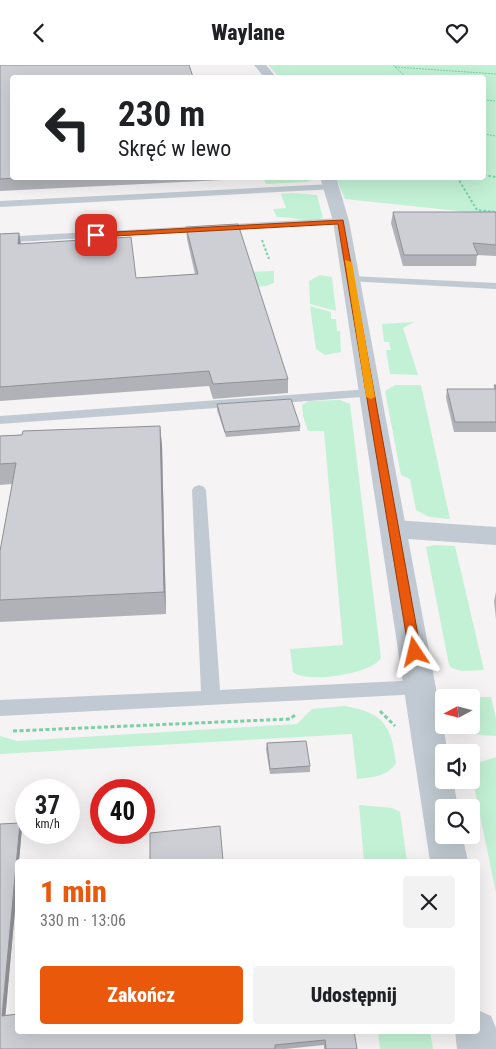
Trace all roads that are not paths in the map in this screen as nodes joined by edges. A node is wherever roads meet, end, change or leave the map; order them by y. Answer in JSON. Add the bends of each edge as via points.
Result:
{"nodes":[{"id":1,"x":260,"y":65,"type":"edge"},
{"id":2,"x":268,"y":75,"type":"edge"},
{"id":3,"x":330,"y":182,"type":"edge"},
{"id":4,"x":0,"y":204,"type":"edge"},
{"id":5,"x":341,"y":221,"type":"junction"},
{"id":6,"x":0,"y":240,"type":"edge"},
{"id":7,"x":351,"y":279,"type":"junction"},
{"id":8,"x":496,"y":286,"type":"edge"},
{"id":9,"x":370,"y":393,"type":"junction"},
{"id":10,"x":0,"y":420,"type":"edge"},
{"id":11,"x":199,"y":490,"type":"dead end"},
{"id":12,"x":394,"y":529,"type":"junction"},
{"id":13,"x":496,"y":536,"type":"edge"},
{"id":14,"x":421,"y":687,"type":"junction"},
{"id":15,"x":212,"y":698,"type":"junction"},
{"id":16,"x":0,"y":708,"type":"edge"},
{"id":17,"x":439,"y":799,"type":"edge"},
{"id":18,"x":446,"y":844,"type":"edge"},
{"id":19,"x":449,"y":859,"type":"edge"},
{"id":20,"x":476,"y":1034,"type":"edge"},
{"id":21,"x":479,"y":1049,"type":"edge"}],
"edges":[{"from":1,"to":2,"type":"street"},
{"from":3,"to":4,"type":"lane"},
{"from":3,"to":5,"type":"street"},
{"from":5,"to":6,"type":"lane"},
{"from":5,"to":7,"type":"street"},
{"from":7,"to":8,"type":"lane"},
{"from":7,"to":9,"type":"street"},
{"from":9,"to":10,"type":"lane"},
{"from":9,"to":12,"type":"street"},
{"from":11,"to":15,"type":"lane"},
{"from":12,"to":13,"type":"street"},
{"from":12,"to":14,"type":"street"},
{"from":14,"to":15,"type":"lane"},
{"from":14,"to":17,"type":"street"},
{"from":15,"to":16,"type":"lane"},
{"from":18,"to":19,"type":"street"},
{"from":20,"to":21,"type":"street"}]}
